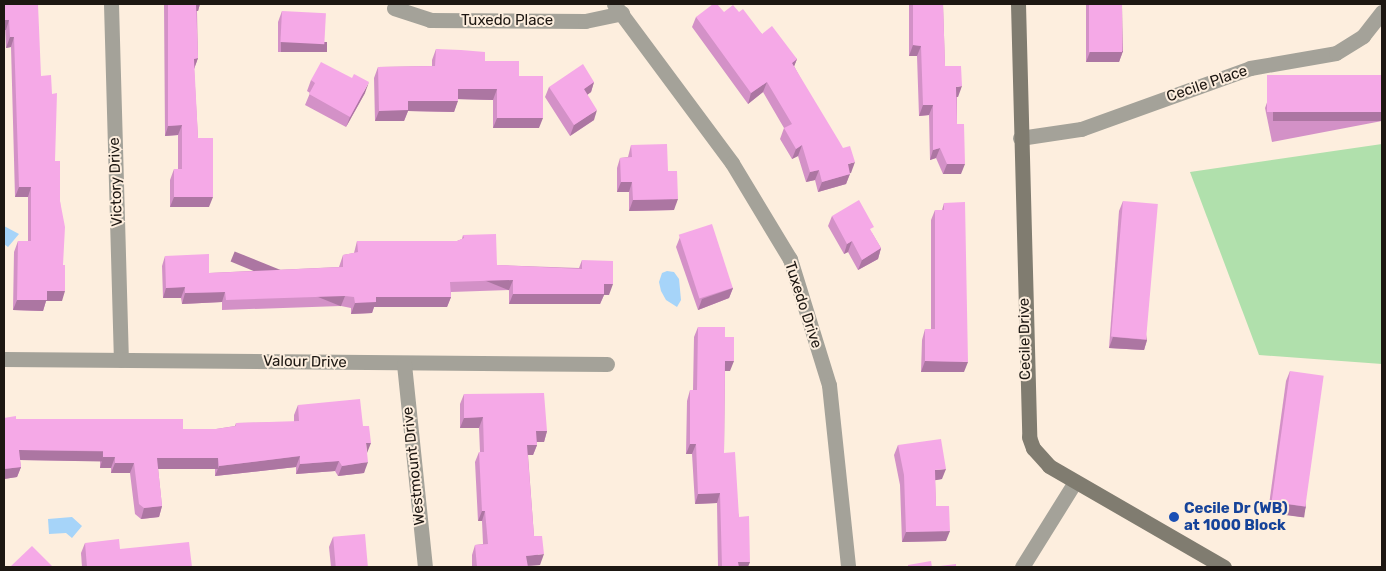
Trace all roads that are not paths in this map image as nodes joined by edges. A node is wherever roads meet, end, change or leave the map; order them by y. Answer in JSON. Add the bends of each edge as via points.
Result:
{"nodes":[{"id":1,"x":111,"y":4,"type":"edge"},
{"id":2,"x":1018,"y":4,"type":"edge"},
{"id":3,"x":394,"y":8,"type":"dead end"},
{"id":4,"x":618,"y":8,"type":"edge"},
{"id":5,"x":1382,"y":12,"type":"edge"},
{"id":6,"x":1020,"y":138,"type":"junction"},
{"id":7,"x":4,"y":359,"type":"edge"},
{"id":8,"x":120,"y":360,"type":"junction"},
{"id":9,"x":404,"y":364,"type":"junction"},
{"id":10,"x":607,"y":364,"type":"dead end"},
{"id":11,"x":1075,"y":482,"type":"junction"},
{"id":12,"x":425,"y":567,"type":"edge"},
{"id":13,"x":848,"y":567,"type":"edge"},
{"id":14,"x":1022,"y":567,"type":"edge"},
{"id":15,"x":1224,"y":567,"type":"edge"}],
"edges":[{"from":1,"to":8,"type":"street","name":"Victory Drive"},
{"from":2,"to":6,"type":"street","name":"Cecile Drive"},
{"from":3,"to":4,"type":"street","name":"Tuxedo Place","via":[[430,20],[585,21]]},
{"from":4,"to":13,"type":"street","name":"Tuxedo Drive","via":[[732,163],[790,259],[829,385]]},
{"from":5,"to":6,"type":"street","name":"Cecile Place","via":[[1363,36],[1336,53],[1250,68],[1080,128]]},
{"from":6,"to":11,"type":"street","name":"Cecile Drive","via":[[1029,437],[1040,458]]},
{"from":7,"to":8,"type":"street","name":"Valour Drive"},
{"from":8,"to":9,"type":"street","name":"Valour Drive"},
{"from":9,"to":10,"type":"street","name":"Valour Drive"},
{"from":9,"to":12,"type":"street","name":"Westmount Drive"},
{"from":11,"to":14,"type":"street"},
{"from":11,"to":15,"type":"street","name":"Cecile Drive"}]}
